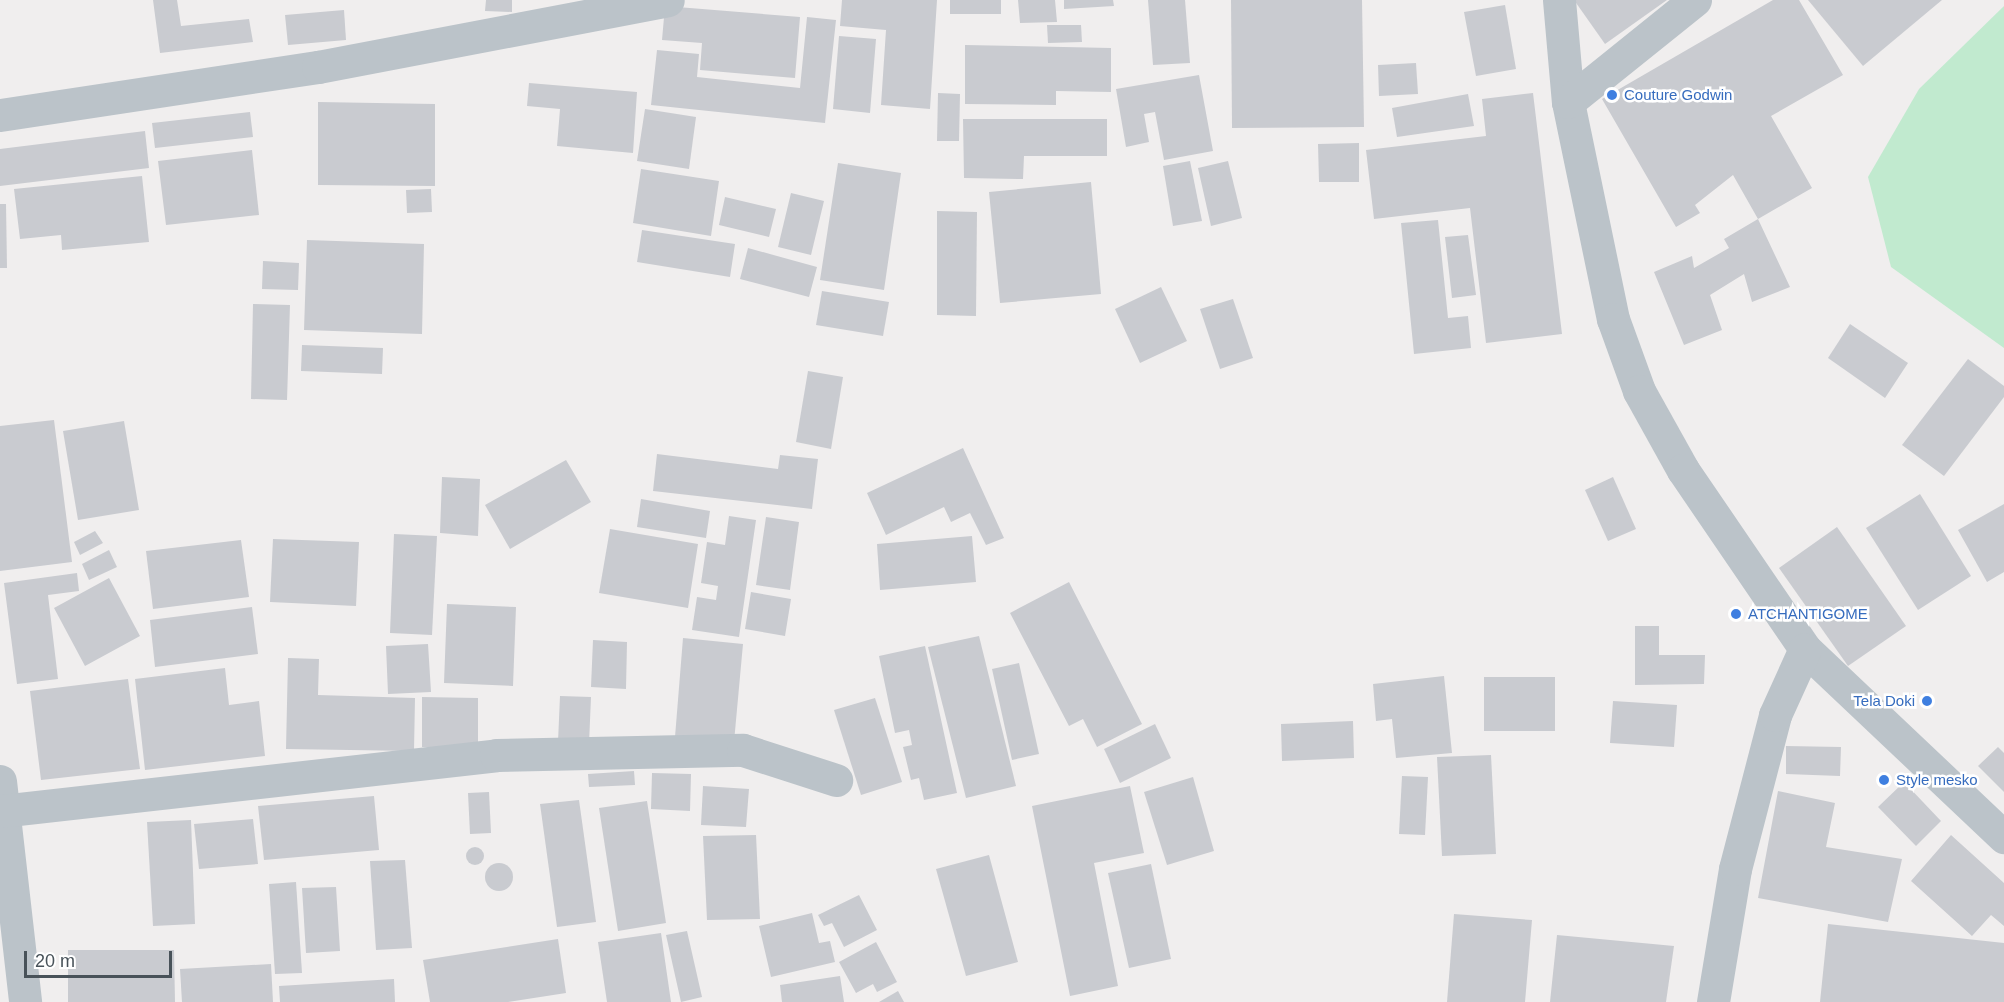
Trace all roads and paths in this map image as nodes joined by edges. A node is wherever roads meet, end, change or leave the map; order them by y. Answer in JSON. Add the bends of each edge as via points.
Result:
{"nodes":[{"id":1,"x":668,"y":0,"type":"edge"},
{"id":2,"x":1559,"y":0,"type":"edge"},
{"id":3,"x":1695,"y":0,"type":"edge"},
{"id":4,"x":1568,"y":102,"type":"junction"},
{"id":5,"x":0,"y":114,"type":"edge"},
{"id":6,"x":1805,"y":649,"type":"junction"},
{"id":7,"x":836,"y":780,"type":"dead end"},
{"id":8,"x":1,"y":801,"type":"edge"},
{"id":9,"x":2004,"y":837,"type":"edge"},
{"id":10,"x":25,"y":1002,"type":"edge"},
{"id":11,"x":1713,"y":1002,"type":"edge"}],
"edges":[{"from":1,"to":5,"type":"street","via":[[318,67]]},
{"from":2,"to":4,"type":"street"},
{"from":3,"to":4,"type":"street"},
{"from":4,"to":6,"type":"street","via":[[1613,319],[1639,391],[1683,470]]},
{"from":6,"to":9,"type":"street"},
{"from":6,"to":11,"type":"street","via":[[1775,715],[1735,870]]},
{"from":7,"to":8,"type":"street","via":[[743,750],[496,755]]},
{"from":8,"to":10,"type":"street"}]}
